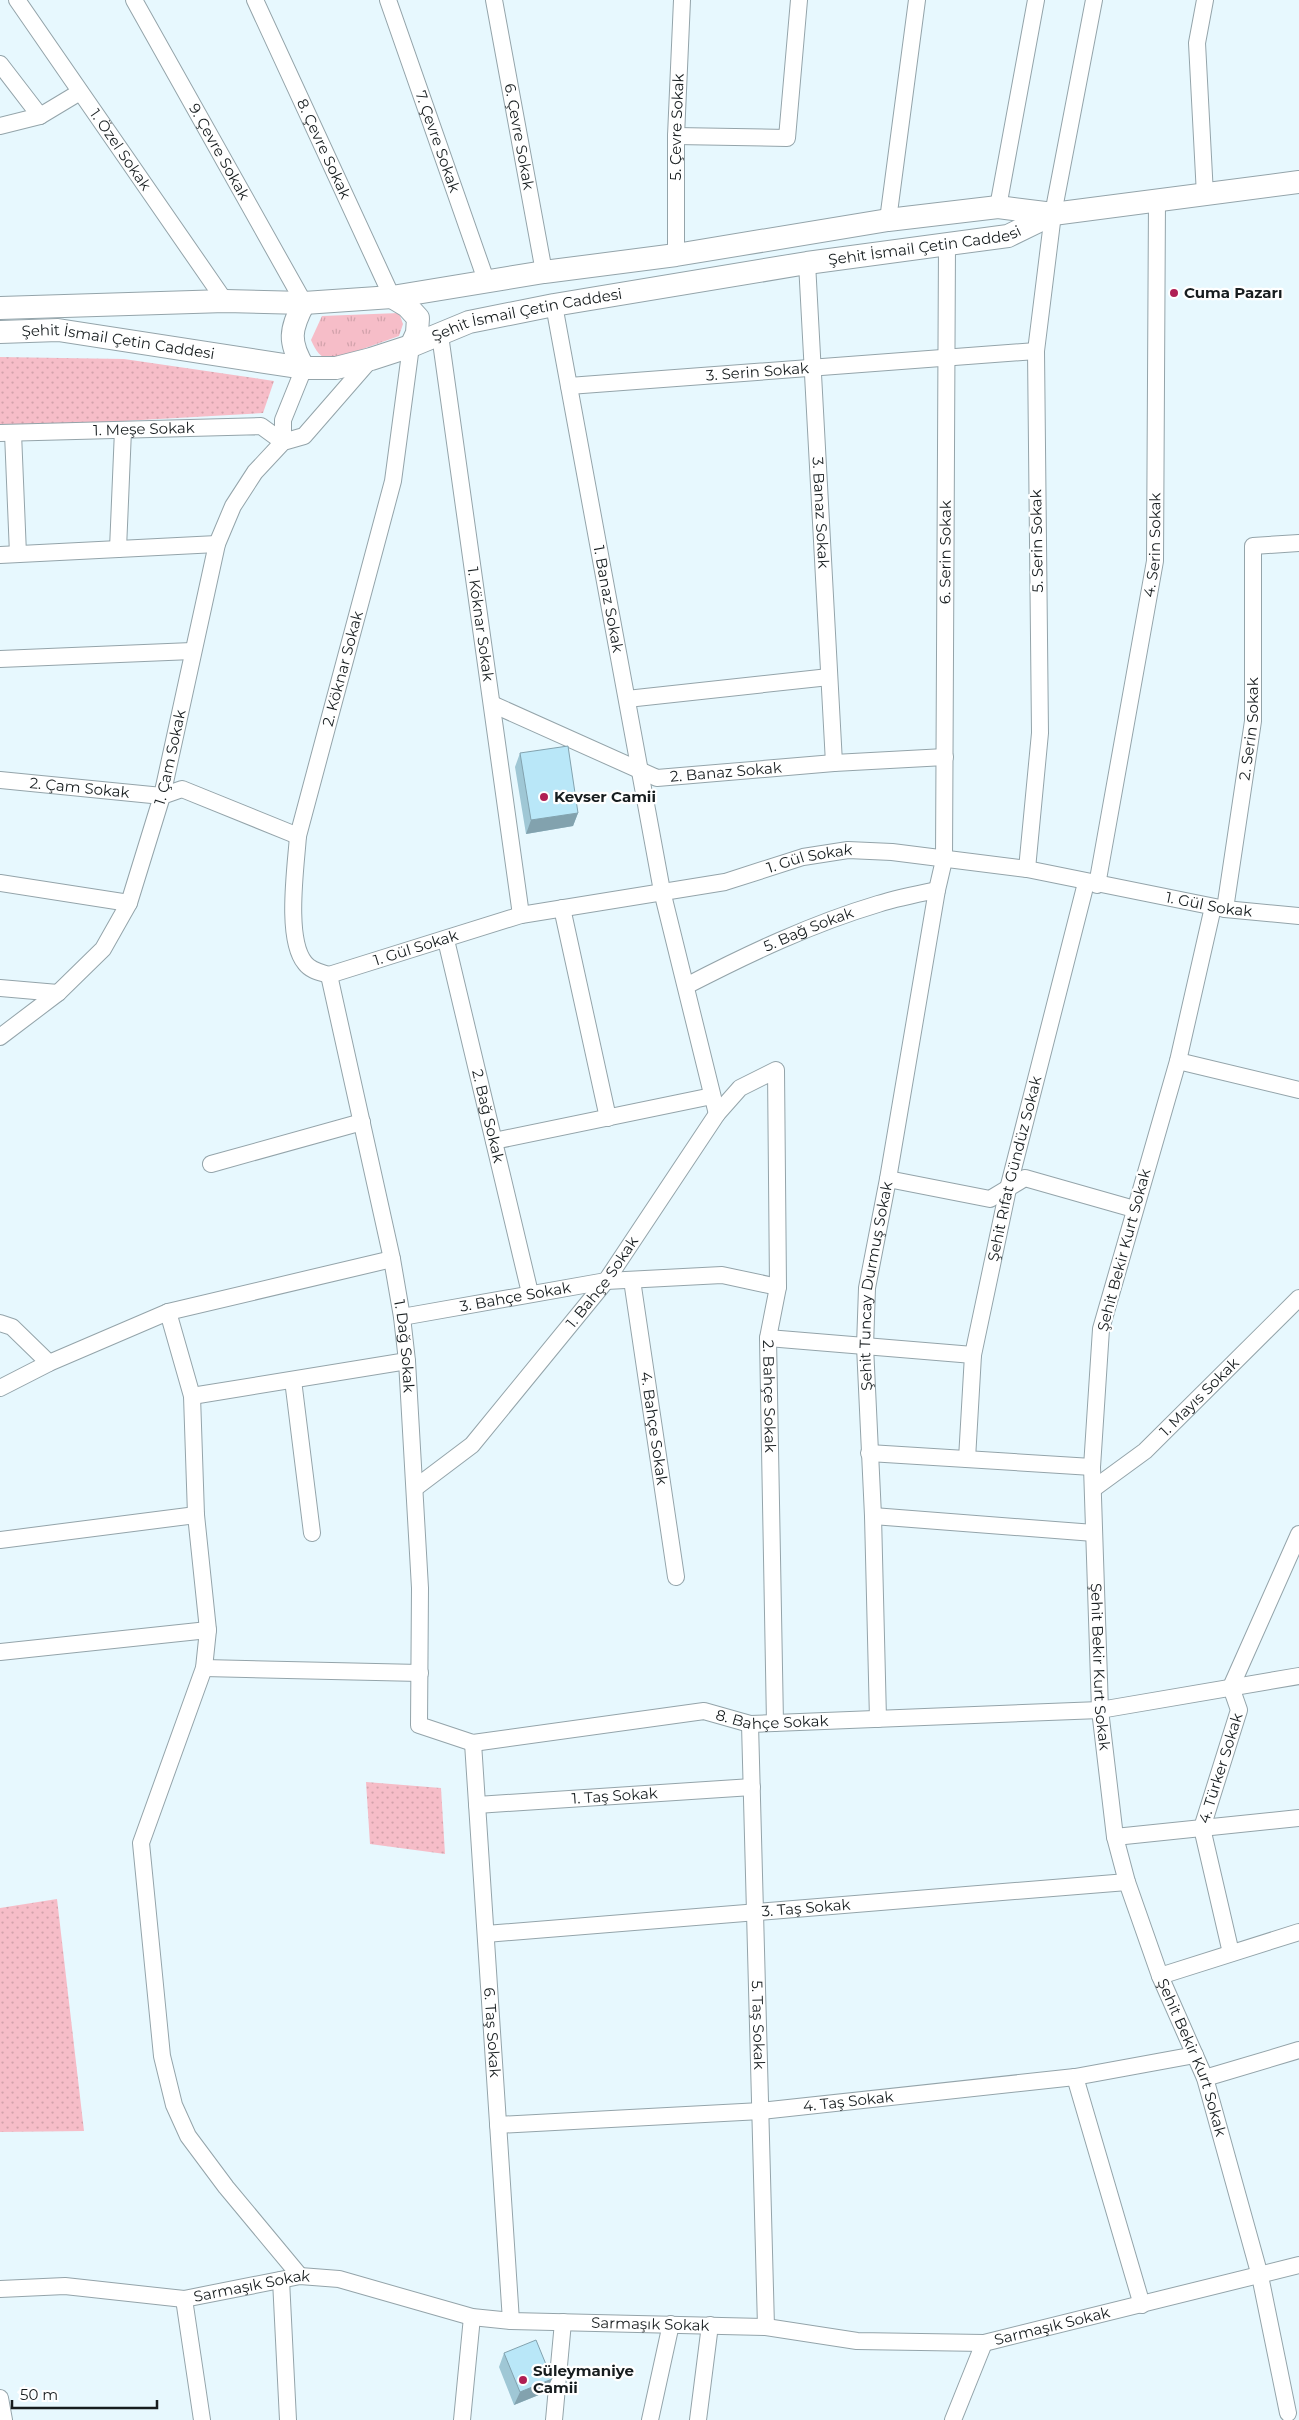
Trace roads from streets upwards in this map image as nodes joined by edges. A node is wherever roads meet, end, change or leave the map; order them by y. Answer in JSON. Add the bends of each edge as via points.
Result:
{"nodes":[{"id":1,"x":17,"y":0,"type":"edge"},
{"id":2,"x":134,"y":0,"type":"edge"},
{"id":3,"x":255,"y":0,"type":"edge"},
{"id":4,"x":388,"y":0,"type":"edge"},
{"id":5,"x":494,"y":0,"type":"edge"},
{"id":6,"x":682,"y":0,"type":"edge"},
{"id":7,"x":799,"y":0,"type":"edge"},
{"id":8,"x":917,"y":0,"type":"edge"},
{"id":9,"x":1036,"y":0,"type":"edge"},
{"id":10,"x":1094,"y":0,"type":"edge"},
{"id":11,"x":1205,"y":0,"type":"edge"},
{"id":12,"x":0,"y":64,"type":"edge"},
{"id":13,"x":80,"y":92,"type":"junction"},
{"id":14,"x":40,"y":116,"type":"junction"},
{"id":15,"x":0,"y":126,"type":"edge"},
{"id":16,"x":676,"y":136,"type":"junction"},
{"id":17,"x":1299,"y":182,"type":"edge"},
{"id":18,"x":1205,"y":194,"type":"junction"},
{"id":19,"x":1157,"y":200,"type":"junction"},
{"id":20,"x":998,"y":207,"type":"junction"},
{"id":21,"x":1053,"y":214,"type":"junction"},
{"id":22,"x":888,"y":220,"type":"junction"},
{"id":23,"x":801,"y":234,"type":"junction"},
{"id":24,"x":947,"y":244,"type":"junction"},
{"id":25,"x":676,"y":255,"type":"junction"},
{"id":26,"x":807,"y":263,"type":"junction"},
{"id":27,"x":544,"y":272,"type":"junction"},
{"id":28,"x":486,"y":283,"type":"junction"},
{"id":29,"x":392,"y":297,"type":"junction"},
{"id":30,"x":225,"y":301,"type":"junction"},
{"id":31,"x":304,"y":303,"type":"junction"},
{"id":32,"x":554,"y":305,"type":"junction"},
{"id":33,"x":0,"y":308,"type":"edge"},
{"id":34,"x":0,"y":332,"type":"edge"},
{"id":35,"x":440,"y":334,"type":"junction"},
{"id":36,"x":411,"y":346,"type":"junction"},
{"id":37,"x":1036,"y":350,"type":"junction"},
{"id":38,"x":946,"y":357,"type":"junction"},
{"id":39,"x":371,"y":359,"type":"junction"},
{"id":40,"x":304,"y":368,"type":"junction"},
{"id":41,"x":813,"y":368,"type":"junction"},
{"id":42,"x":569,"y":386,"type":"junction"},
{"id":43,"x":124,"y":430,"type":"junction"},
{"id":44,"x":6,"y":433,"type":"edge"},
{"id":45,"x":283,"y":442,"type":"junction"},
{"id":46,"x":1299,"y":543,"type":"edge"},
{"id":47,"x":218,"y":544,"type":"junction"},
{"id":48,"x":118,"y":549,"type":"junction"},
{"id":49,"x":18,"y":554,"type":"junction"},
{"id":50,"x":0,"y":556,"type":"edge"},
{"id":51,"x":192,"y":652,"type":"junction"},
{"id":52,"x":0,"y":659,"type":"edge"},
{"id":53,"x":829,"y":677,"type":"junction"},
{"id":54,"x":627,"y":699,"type":"junction"},
{"id":55,"x":492,"y":704,"type":"junction"},
{"id":56,"x":945,"y":757,"type":"junction"},
{"id":57,"x":834,"y":763,"type":"junction"},
{"id":58,"x":640,"y":769,"type":"junction"},
{"id":59,"x":0,"y":780,"type":"edge"},
{"id":60,"x":162,"y":796,"type":"junction"},
{"id":61,"x":298,"y":836,"type":"junction"},
{"id":62,"x":944,"y":860,"type":"junction"},
{"id":63,"x":1027,"y":869,"type":"junction"},
{"id":64,"x":0,"y":883,"type":"edge"},
{"id":65,"x":1091,"y":884,"type":"junction"},
{"id":66,"x":937,"y":890,"type":"junction"},
{"id":67,"x":662,"y":891,"type":"junction"},
{"id":68,"x":129,"y":903,"type":"junction"},
{"id":69,"x":562,"y":908,"type":"junction"},
{"id":70,"x":1219,"y":908,"type":"junction"},
{"id":71,"x":521,"y":915,"type":"junction"},
{"id":72,"x":1299,"y":916,"type":"edge"},
{"id":73,"x":446,"y":940,"type":"junction"},
{"id":74,"x":329,"y":975,"type":"junction"},
{"id":75,"x":686,"y":986,"type":"junction"},
{"id":76,"x":0,"y":988,"type":"edge"},
{"id":77,"x":58,"y":993,"type":"junction"},
{"id":78,"x":0,"y":1037,"type":"edge"},
{"id":79,"x":1178,"y":1061,"type":"junction"},
{"id":80,"x":776,"y":1070,"type":"joint"},
{"id":81,"x":1299,"y":1090,"type":"edge"},
{"id":82,"x":712,"y":1096,"type":"junction"},
{"id":83,"x":717,"y":1114,"type":"junction"},
{"id":84,"x":608,"y":1118,"type":"junction"},
{"id":85,"x":362,"y":1122,"type":"junction"},
{"id":86,"x":494,"y":1141,"type":"junction"},
{"id":87,"x":211,"y":1164,"type":"dead end"},
{"id":88,"x":888,"y":1179,"type":"junction"},
{"id":89,"x":1008,"y":1188,"type":"junction"},
{"id":90,"x":1134,"y":1209,"type":"junction"},
{"id":91,"x":392,"y":1259,"type":"junction"},
{"id":92,"x":632,"y":1280,"type":"junction"},
{"id":93,"x":606,"y":1281,"type":"junction"},
{"id":94,"x":778,"y":1287,"type":"junction"},
{"id":95,"x":530,"y":1293,"type":"junction"},
{"id":96,"x":1299,"y":1298,"type":"edge"},
{"id":97,"x":168,"y":1312,"type":"junction"},
{"id":98,"x":402,"y":1317,"type":"junction"},
{"id":99,"x":0,"y":1323,"type":"edge"},
{"id":100,"x":768,"y":1338,"type":"junction"},
{"id":101,"x":865,"y":1346,"type":"junction"},
{"id":102,"x":973,"y":1355,"type":"junction"},
{"id":103,"x":407,"y":1361,"type":"junction"},
{"id":104,"x":49,"y":1363,"type":"junction"},
{"id":105,"x":293,"y":1380,"type":"junction"},
{"id":106,"x":0,"y":1388,"type":"edge"},
{"id":107,"x":192,"y":1396,"type":"junction"},
{"id":108,"x":869,"y":1452,"type":"junction"},
{"id":109,"x":967,"y":1459,"type":"junction"},
{"id":110,"x":1092,"y":1466,"type":"junction"},
{"id":111,"x":416,"y":1488,"type":"junction"},
{"id":112,"x":1093,"y":1489,"type":"junction"},
{"id":113,"x":196,"y":1515,"type":"junction"},
{"id":114,"x":873,"y":1516,"type":"junction"},
{"id":115,"x":1094,"y":1532,"type":"junction"},
{"id":116,"x":312,"y":1533,"type":"dead end"},
{"id":117,"x":1299,"y":1534,"type":"edge"},
{"id":118,"x":0,"y":1540,"type":"edge"},
{"id":119,"x":676,"y":1577,"type":"dead end"},
{"id":120,"x":208,"y":1630,"type":"junction"},
{"id":121,"x":0,"y":1652,"type":"edge"},
{"id":122,"x":204,"y":1668,"type":"junction"},
{"id":123,"x":420,"y":1673,"type":"junction"},
{"id":124,"x":1299,"y":1676,"type":"edge"},
{"id":125,"x":1231,"y":1687,"type":"junction"},
{"id":126,"x":1100,"y":1710,"type":"junction"},
{"id":127,"x":878,"y":1719,"type":"junction"},
{"id":128,"x":775,"y":1723,"type":"junction"},
{"id":129,"x":750,"y":1724,"type":"junction"},
{"id":130,"x":419,"y":1725,"type":"joint"},
{"id":131,"x":473,"y":1743,"type":"junction"},
{"id":132,"x":752,"y":1787,"type":"junction"},
{"id":133,"x":477,"y":1805,"type":"junction"},
{"id":134,"x":1299,"y":1818,"type":"edge"},
{"id":135,"x":1202,"y":1828,"type":"junction"},
{"id":136,"x":1114,"y":1836,"type":"junction"},
{"id":137,"x":1127,"y":1882,"type":"junction"},
{"id":138,"x":755,"y":1912,"type":"junction"},
{"id":139,"x":1299,"y":1932,"type":"edge"},
{"id":140,"x":486,"y":1934,"type":"junction"},
{"id":141,"x":1231,"y":1953,"type":"junction"},
{"id":142,"x":1160,"y":1976,"type":"junction"},
{"id":143,"x":1299,"y":2050,"type":"edge"},
{"id":144,"x":1195,"y":2055,"type":"junction"},
{"id":145,"x":1075,"y":2077,"type":"junction"},
{"id":146,"x":1205,"y":2078,"type":"junction"},
{"id":147,"x":760,"y":2111,"type":"junction"},
{"id":148,"x":498,"y":2124,"type":"junction"},
{"id":149,"x":1299,"y":2265,"type":"edge"},
{"id":150,"x":300,"y":2276,"type":"junction"},
{"id":151,"x":1260,"y":2276,"type":"junction"},
{"id":152,"x":281,"y":2280,"type":"junction"},
{"id":153,"x":0,"y":2289,"type":"edge"},
{"id":154,"x":184,"y":2299,"type":"junction"},
{"id":155,"x":1142,"y":2306,"type":"junction"},
{"id":156,"x":472,"y":2317,"type":"junction"},
{"id":157,"x":511,"y":2321,"type":"junction"},
{"id":158,"x":564,"y":2322,"type":"junction"},
{"id":159,"x":671,"y":2324,"type":"junction"},
{"id":160,"x":710,"y":2325,"type":"junction"},
{"id":161,"x":766,"y":2326,"type":"junction"},
{"id":162,"x":984,"y":2344,"type":"junction"},
{"id":163,"x":0,"y":2398,"type":"edge"},
{"id":164,"x":1289,"y":2412,"type":"edge"},
{"id":165,"x":4,"y":2420,"type":"edge"},
{"id":166,"x":202,"y":2420,"type":"edge"},
{"id":167,"x":288,"y":2420,"type":"edge"},
{"id":168,"x":462,"y":2420,"type":"edge"},
{"id":169,"x":554,"y":2420,"type":"edge"},
{"id":170,"x":650,"y":2420,"type":"edge"},
{"id":171,"x":698,"y":2420,"type":"edge"},
{"id":172,"x":953,"y":2420,"type":"edge"}],
"edges":[{"from":1,"to":13,"type":"street","name":"1. Özel Sokak"},
{"from":2,"to":31,"type":"street","name":"9. Çevre Sokak"},
{"from":3,"to":29,"type":"street","name":"8. Çevre Sokak"},
{"from":4,"to":28,"type":"street","name":"7. Çevre Sokak"},
{"from":5,"to":27,"type":"street","name":"6. Çevre Sokak"},
{"from":6,"to":16,"type":"street","name":"5. Çevre Sokak"},
{"from":7,"to":16,"type":"street","via":[[787,138]]},
{"from":8,"to":22,"type":"street"},
{"from":9,"to":20,"type":"street"},
{"from":10,"to":21,"type":"street","name":"5. Serin Sokak"},
{"from":11,"to":18,"type":"street","via":[[1197,43]]},
{"from":12,"to":14,"type":"street"},
{"from":13,"to":14,"type":"street"},
{"from":13,"to":30,"type":"street","name":"1. Özel Sokak"},
{"from":14,"to":15,"type":"street"},
{"from":16,"to":25,"type":"street","name":"5. Çevre Sokak"},
{"from":17,"to":18,"type":"street","name":"Şehit İsmail Çetin Caddesi"},
{"from":18,"to":19,"type":"street","name":"Şehit İsmail Çetin Caddesi"},
{"from":19,"to":21,"type":"street","name":"Şehit İsmail Çetin Caddesi"},
{"from":19,"to":65,"type":"street","name":"4. Serin Sokak","via":[[1155,561]]},
{"from":20,"to":21,"type":"street","name":"Şehit İsmail Çetin Caddesi"},
{"from":20,"to":22,"type":"street","name":"Şehit İsmail Çetin Caddesi"},
{"from":21,"to":24,"type":"street","name":"Şehit İsmail Çetin Caddesi","via":[[1008,236]]},
{"from":21,"to":37,"type":"street","name":"5. Serin Sokak"},
{"from":22,"to":23,"type":"street","name":"Şehit İsmail Çetin Caddesi"},
{"from":23,"to":25,"type":"street","name":"Şehit İsmail Çetin Caddesi"},
{"from":23,"to":26,"type":"street"},
{"from":24,"to":26,"type":"street","name":"Şehit İsmail Çetin Caddesi"},
{"from":24,"to":38,"type":"street","name":"6. Serin Sokak"},
{"from":25,"to":27,"type":"street","name":"Şehit İsmail Çetin Caddesi"},
{"from":26,"to":32,"type":"street","name":"Şehit İsmail Çetin Caddesi"},
{"from":26,"to":41,"type":"street","name":"3. Banaz Sokak"},
{"from":27,"to":28,"type":"street","name":"Şehit İsmail Çetin Caddesi"},
{"from":28,"to":29,"type":"street","name":"Şehit İsmail Çetin Caddesi"},
{"from":29,"to":31,"type":"street","name":"Şehit İsmail Çetin Caddesi"},
{"from":29,"to":36,"type":"street","via":[[418,318]]},
{"from":30,"to":31,"type":"street","name":"Şehit İsmail Çetin Caddesi"},
{"from":30,"to":33,"type":"street","name":"Şehit İsmail Çetin Caddesi"},
{"from":31,"to":40,"type":"street","via":[[292,336],[295,353]]},
{"from":32,"to":35,"type":"street","name":"Şehit İsmail Çetin Caddesi","via":[[469,322]]},
{"from":32,"to":42,"type":"street","name":"1. Banaz Sokak"},
{"from":34,"to":40,"type":"street","name":"Şehit İsmail Çetin Caddesi","via":[[58,330]]},
{"from":35,"to":36,"type":"street","name":"Şehit İsmail Çetin Caddesi"},
{"from":35,"to":55,"type":"street","name":"1. Köknar Sokak"},
{"from":36,"to":39,"type":"street","name":"Şehit İsmail Çetin Caddesi"},
{"from":36,"to":61,"type":"street","name":"2. Köknar Sokak","via":[[393,481]]},
{"from":37,"to":38,"type":"street","name":"3. Serin Sokak"},
{"from":37,"to":63,"type":"street","name":"5. Serin Sokak","via":[[1040,733]]},
{"from":38,"to":41,"type":"street","name":"3. Serin Sokak"},
{"from":38,"to":56,"type":"street","name":"6. Serin Sokak"},
{"from":39,"to":40,"type":"street","name":"Şehit İsmail Çetin Caddesi","via":[[336,368]]},
{"from":39,"to":45,"type":"street","via":[[304,436]]},
{"from":40,"to":45,"type":"street","via":[[283,420]]},
{"from":41,"to":42,"type":"street","name":"3. Serin Sokak"},
{"from":41,"to":53,"type":"street","name":"3. Banaz Sokak"},
{"from":42,"to":54,"type":"street","name":"1. Banaz Sokak"},
{"from":43,"to":44,"type":"street","name":"1. Meşe Sokak"},
{"from":43,"to":45,"type":"street","name":"1. Meşe Sokak","via":[[261,426]]},
{"from":43,"to":48,"type":"street"},
{"from":44,"to":49,"type":"street"},
{"from":45,"to":47,"type":"street","name":"1. Çam Sokak","via":[[254,472],[233,506]]},
{"from":46,"to":70,"type":"street","name":"2. Serin Sokak","via":[[1253,546],[1253,722]]},
{"from":47,"to":48,"type":"street"},
{"from":47,"to":51,"type":"street","name":"1. Çam Sokak"},
{"from":48,"to":49,"type":"street"},
{"from":49,"to":50,"type":"street"},
{"from":51,"to":52,"type":"street"},
{"from":51,"to":60,"type":"street","name":"1. Çam Sokak"},
{"from":53,"to":54,"type":"street"},
{"from":53,"to":57,"type":"street","name":"3. Banaz Sokak"},
{"from":54,"to":58,"type":"street","name":"1. Banaz Sokak"},
{"from":55,"to":58,"type":"street","name":"2. Banaz Sokak"},
{"from":55,"to":71,"type":"street","name":"1. Köknar Sokak"},
{"from":56,"to":57,"type":"street","name":"2. Banaz Sokak"},
{"from":56,"to":62,"type":"street","name":"6. Serin Sokak"},
{"from":57,"to":58,"type":"street","name":"2. Banaz Sokak","via":[[657,778]]},
{"from":58,"to":67,"type":"street","name":"1. Banaz Sokak"},
{"from":59,"to":60,"type":"street","name":"2. Çam Sokak"},
{"from":60,"to":61,"type":"street","name":"2. Çam Sokak","via":[[182,789]]},
{"from":60,"to":68,"type":"street","name":"1. Çam Sokak"},
{"from":61,"to":74,"type":"street","name":"2. Köknar Sokak","via":[[294,931],[305,964],[314,971]]},
{"from":62,"to":63,"type":"street","name":"1. Gül Sokak"},
{"from":62,"to":66,"type":"street","name":"Şehit Tuncay Durmuş Sokak"},
{"from":62,"to":67,"type":"street","name":"1. Gül Sokak","via":[[892,852],[848,850],[803,857],[725,882]]},
{"from":63,"to":65,"type":"street","name":"1. Gül Sokak"},
{"from":64,"to":68,"type":"street"},
{"from":65,"to":70,"type":"street","name":"1. Gül Sokak"},
{"from":65,"to":89,"type":"street","name":"Şehit Rıfat Gündüz Sokak"},
{"from":66,"to":75,"type":"street","name":"5. Bağ Sokak","via":[[879,903],[821,923],[746,955]]},
{"from":66,"to":88,"type":"street","name":"Şehit Tuncay Durmuş Sokak"},
{"from":67,"to":69,"type":"street","name":"1. Gül Sokak"},
{"from":67,"to":75,"type":"street","name":"1. Banaz Sokak"},
{"from":68,"to":77,"type":"street","name":"1. Çam Sokak","via":[[103,949]]},
{"from":69,"to":71,"type":"street","name":"1. Gül Sokak"},
{"from":69,"to":84,"type":"street"},
{"from":70,"to":72,"type":"street","name":"1. Gül Sokak"},
{"from":70,"to":79,"type":"street","name":"Şehit Bekir Kurt Sokak"},
{"from":71,"to":73,"type":"street","name":"1. Gül Sokak"},
{"from":73,"to":74,"type":"street","name":"1. Gül Sokak"},
{"from":73,"to":86,"type":"street","name":"2. Bağ Sokak"},
{"from":74,"to":85,"type":"street","name":"1. Dağ Sokak"},
{"from":75,"to":82,"type":"street","name":"1. Banaz Sokak"},
{"from":76,"to":77,"type":"street"},
{"from":77,"to":78,"type":"street","name":"1. Çam Sokak"},
{"from":79,"to":81,"type":"street"},
{"from":79,"to":90,"type":"street","name":"Şehit Bekir Kurt Sokak"},
{"from":80,"to":83,"type":"street","name":"1. Bahçe Sokak","via":[[740,1088]]},
{"from":80,"to":94,"type":"street","name":"2. Bahçe Sokak"},
{"from":82,"to":83,"type":"street","name":"1. Banaz Sokak"},
{"from":82,"to":84,"type":"street"},
{"from":83,"to":93,"type":"street","name":"1. Bahçe Sokak"},
{"from":84,"to":86,"type":"street"},
{"from":85,"to":87,"type":"street"},
{"from":85,"to":91,"type":"street","name":"1. Dağ Sokak"},
{"from":86,"to":95,"type":"street","name":"2. Bağ Sokak"},
{"from":88,"to":89,"type":"street","via":[[990,1198]]},
{"from":88,"to":101,"type":"street","name":"Şehit Tuncay Durmuş Sokak","via":[[867,1288]]},
{"from":89,"to":90,"type":"street","via":[[1025,1178]]},
{"from":89,"to":102,"type":"street","name":"Şehit Rıfat Gündüz Sokak"},
{"from":90,"to":110,"type":"street","name":"Şehit Bekir Kurt Sokak","via":[[1101,1329]]},
{"from":91,"to":97,"type":"street"},
{"from":91,"to":98,"type":"street","name":"1. Dağ Sokak"},
{"from":92,"to":93,"type":"street","name":"3. Bahçe Sokak"},
{"from":92,"to":94,"type":"street","name":"3. Bahçe Sokak","via":[[722,1274]]},
{"from":92,"to":119,"type":"street","name":"4. Bahçe Sokak"},
{"from":93,"to":95,"type":"street","name":"3. Bahçe Sokak"},
{"from":93,"to":111,"type":"street","name":"1. Bahçe Sokak","via":[[472,1444]]},
{"from":94,"to":100,"type":"street","name":"2. Bahçe Sokak"},
{"from":95,"to":98,"type":"street","name":"3. Bahçe Sokak"},
{"from":96,"to":112,"type":"street","name":"1. Mayıs Sokak","via":[[1145,1452]]},
{"from":97,"to":104,"type":"street"},
{"from":97,"to":107,"type":"street"},
{"from":98,"to":103,"type":"street","name":"1. Dağ Sokak"},
{"from":99,"to":104,"type":"street","via":[[12,1327]]},
{"from":100,"to":101,"type":"street"},
{"from":100,"to":128,"type":"street","name":"2. Bahçe Sokak"},
{"from":101,"to":102,"type":"street"},
{"from":101,"to":108,"type":"street","name":"Şehit Tuncay Durmuş Sokak"},
{"from":102,"to":109,"type":"street","name":"Şehit Rıfat Gündüz Sokak"},
{"from":103,"to":105,"type":"street"},
{"from":103,"to":111,"type":"street","name":"1. Dağ Sokak"},
{"from":104,"to":106,"type":"street"},
{"from":105,"to":107,"type":"street"},
{"from":105,"to":116,"type":"street"},
{"from":107,"to":113,"type":"street"},
{"from":108,"to":109,"type":"street"},
{"from":108,"to":114,"type":"street","name":"Şehit Tuncay Durmuş Sokak"},
{"from":109,"to":110,"type":"street"},
{"from":110,"to":112,"type":"street","name":"Şehit Bekir Kurt Sokak"},
{"from":111,"to":123,"type":"street","name":"1. Dağ Sokak"},
{"from":112,"to":115,"type":"street","name":"Şehit Bekir Kurt Sokak"},
{"from":113,"to":118,"type":"street"},
{"from":113,"to":120,"type":"street"},
{"from":114,"to":115,"type":"street"},
{"from":114,"to":127,"type":"street","name":"Şehit Tuncay Durmuş Sokak"},
{"from":115,"to":126,"type":"street","name":"Şehit Bekir Kurt Sokak"},
{"from":117,"to":125,"type":"street"},
{"from":120,"to":121,"type":"street"},
{"from":120,"to":122,"type":"street"},
{"from":122,"to":123,"type":"street"},
{"from":122,"to":150,"type":"street","via":[[141,1843],[162,2056],[174,2105],[188,2136]]},
{"from":123,"to":130,"type":"street","name":"1. Dağ Sokak"},
{"from":124,"to":125,"type":"street","name":"8. Bahçe Sokak"},
{"from":125,"to":126,"type":"street","name":"8. Bahçe Sokak"},
{"from":125,"to":135,"type":"street","name":"4. Türker Sokak","via":[[1239,1710]]},
{"from":126,"to":127,"type":"street","name":"8. Bahçe Sokak"},
{"from":126,"to":136,"type":"street","name":"Şehit Bekir Kurt Sokak"},
{"from":127,"to":128,"type":"street","name":"8. Bahçe Sokak"},
{"from":128,"to":129,"type":"street","name":"8. Bahçe Sokak"},
{"from":129,"to":131,"type":"street","name":"8. Bahçe Sokak","via":[[704,1711]]},
{"from":129,"to":132,"type":"street","name":"5. Taş Sokak"},
{"from":130,"to":131,"type":"street","name":"8. Bahçe Sokak"},
{"from":131,"to":133,"type":"street","name":"6. Taş Sokak"},
{"from":132,"to":133,"type":"street","name":"1. Taş Sokak"},
{"from":132,"to":138,"type":"street","name":"5. Taş Sokak"},
{"from":133,"to":140,"type":"street","name":"6. Taş Sokak"},
{"from":134,"to":135,"type":"street"},
{"from":135,"to":136,"type":"street"},
{"from":135,"to":141,"type":"street","name":"4. Türker Sokak"},
{"from":136,"to":137,"type":"street","name":"Şehit Bekir Kurt Sokak"},
{"from":137,"to":138,"type":"street","name":"3. Taş Sokak"},
{"from":137,"to":142,"type":"street","name":"Şehit Bekir Kurt Sokak"},
{"from":138,"to":140,"type":"street","name":"3. Taş Sokak"},
{"from":138,"to":147,"type":"street","name":"5. Taş Sokak"},
{"from":139,"to":141,"type":"street"},
{"from":140,"to":148,"type":"street","name":"6. Taş Sokak"},
{"from":141,"to":142,"type":"street"},
{"from":142,"to":144,"type":"street","name":"Şehit Bekir Kurt Sokak"},
{"from":143,"to":146,"type":"street"},
{"from":144,"to":145,"type":"street","name":"4. Taş Sokak"},
{"from":144,"to":146,"type":"street","name":"Şehit Bekir Kurt Sokak"},
{"from":145,"to":147,"type":"street","name":"4. Taş Sokak"},
{"from":145,"to":155,"type":"street"},
{"from":146,"to":151,"type":"street","name":"Şehit Bekir Kurt Sokak"},
{"from":147,"to":148,"type":"street","name":"4. Taş Sokak"},
{"from":147,"to":161,"type":"street","name":"5. Taş Sokak"},
{"from":148,"to":157,"type":"street","name":"6. Taş Sokak"},
{"from":149,"to":151,"type":"street","name":"Sarmaşık Sokak"},
{"from":150,"to":152,"type":"street","name":"Sarmaşık Sokak"},
{"from":150,"to":156,"type":"street","name":"Sarmaşık Sokak","via":[[339,2279]]},
{"from":151,"to":155,"type":"street","name":"Sarmaşık Sokak"},
{"from":151,"to":164,"type":"street","name":"Şehit Bekir Kurt Sokak"},
{"from":152,"to":154,"type":"street","name":"Sarmaşık Sokak"},
{"from":152,"to":167,"type":"street"},
{"from":153,"to":154,"type":"street","name":"Sarmaşık Sokak","via":[[65,2286]]},
{"from":154,"to":166,"type":"street"},
{"from":155,"to":162,"type":"street","name":"Sarmaşık Sokak"},
{"from":156,"to":157,"type":"street","name":"Sarmaşık Sokak"},
{"from":156,"to":168,"type":"street"},
{"from":157,"to":158,"type":"street","name":"Sarmaşık Sokak"},
{"from":158,"to":159,"type":"street","name":"Sarmaşık Sokak"},
{"from":158,"to":169,"type":"street"},
{"from":159,"to":160,"type":"street","name":"Sarmaşık Sokak"},
{"from":159,"to":170,"type":"street"},
{"from":160,"to":161,"type":"street","name":"Sarmaşık Sokak"},
{"from":160,"to":171,"type":"street"},
{"from":161,"to":162,"type":"street","name":"Sarmaşık Sokak","via":[[857,2341]]},
{"from":162,"to":172,"type":"street"},
{"from":163,"to":165,"type":"street"}]}
